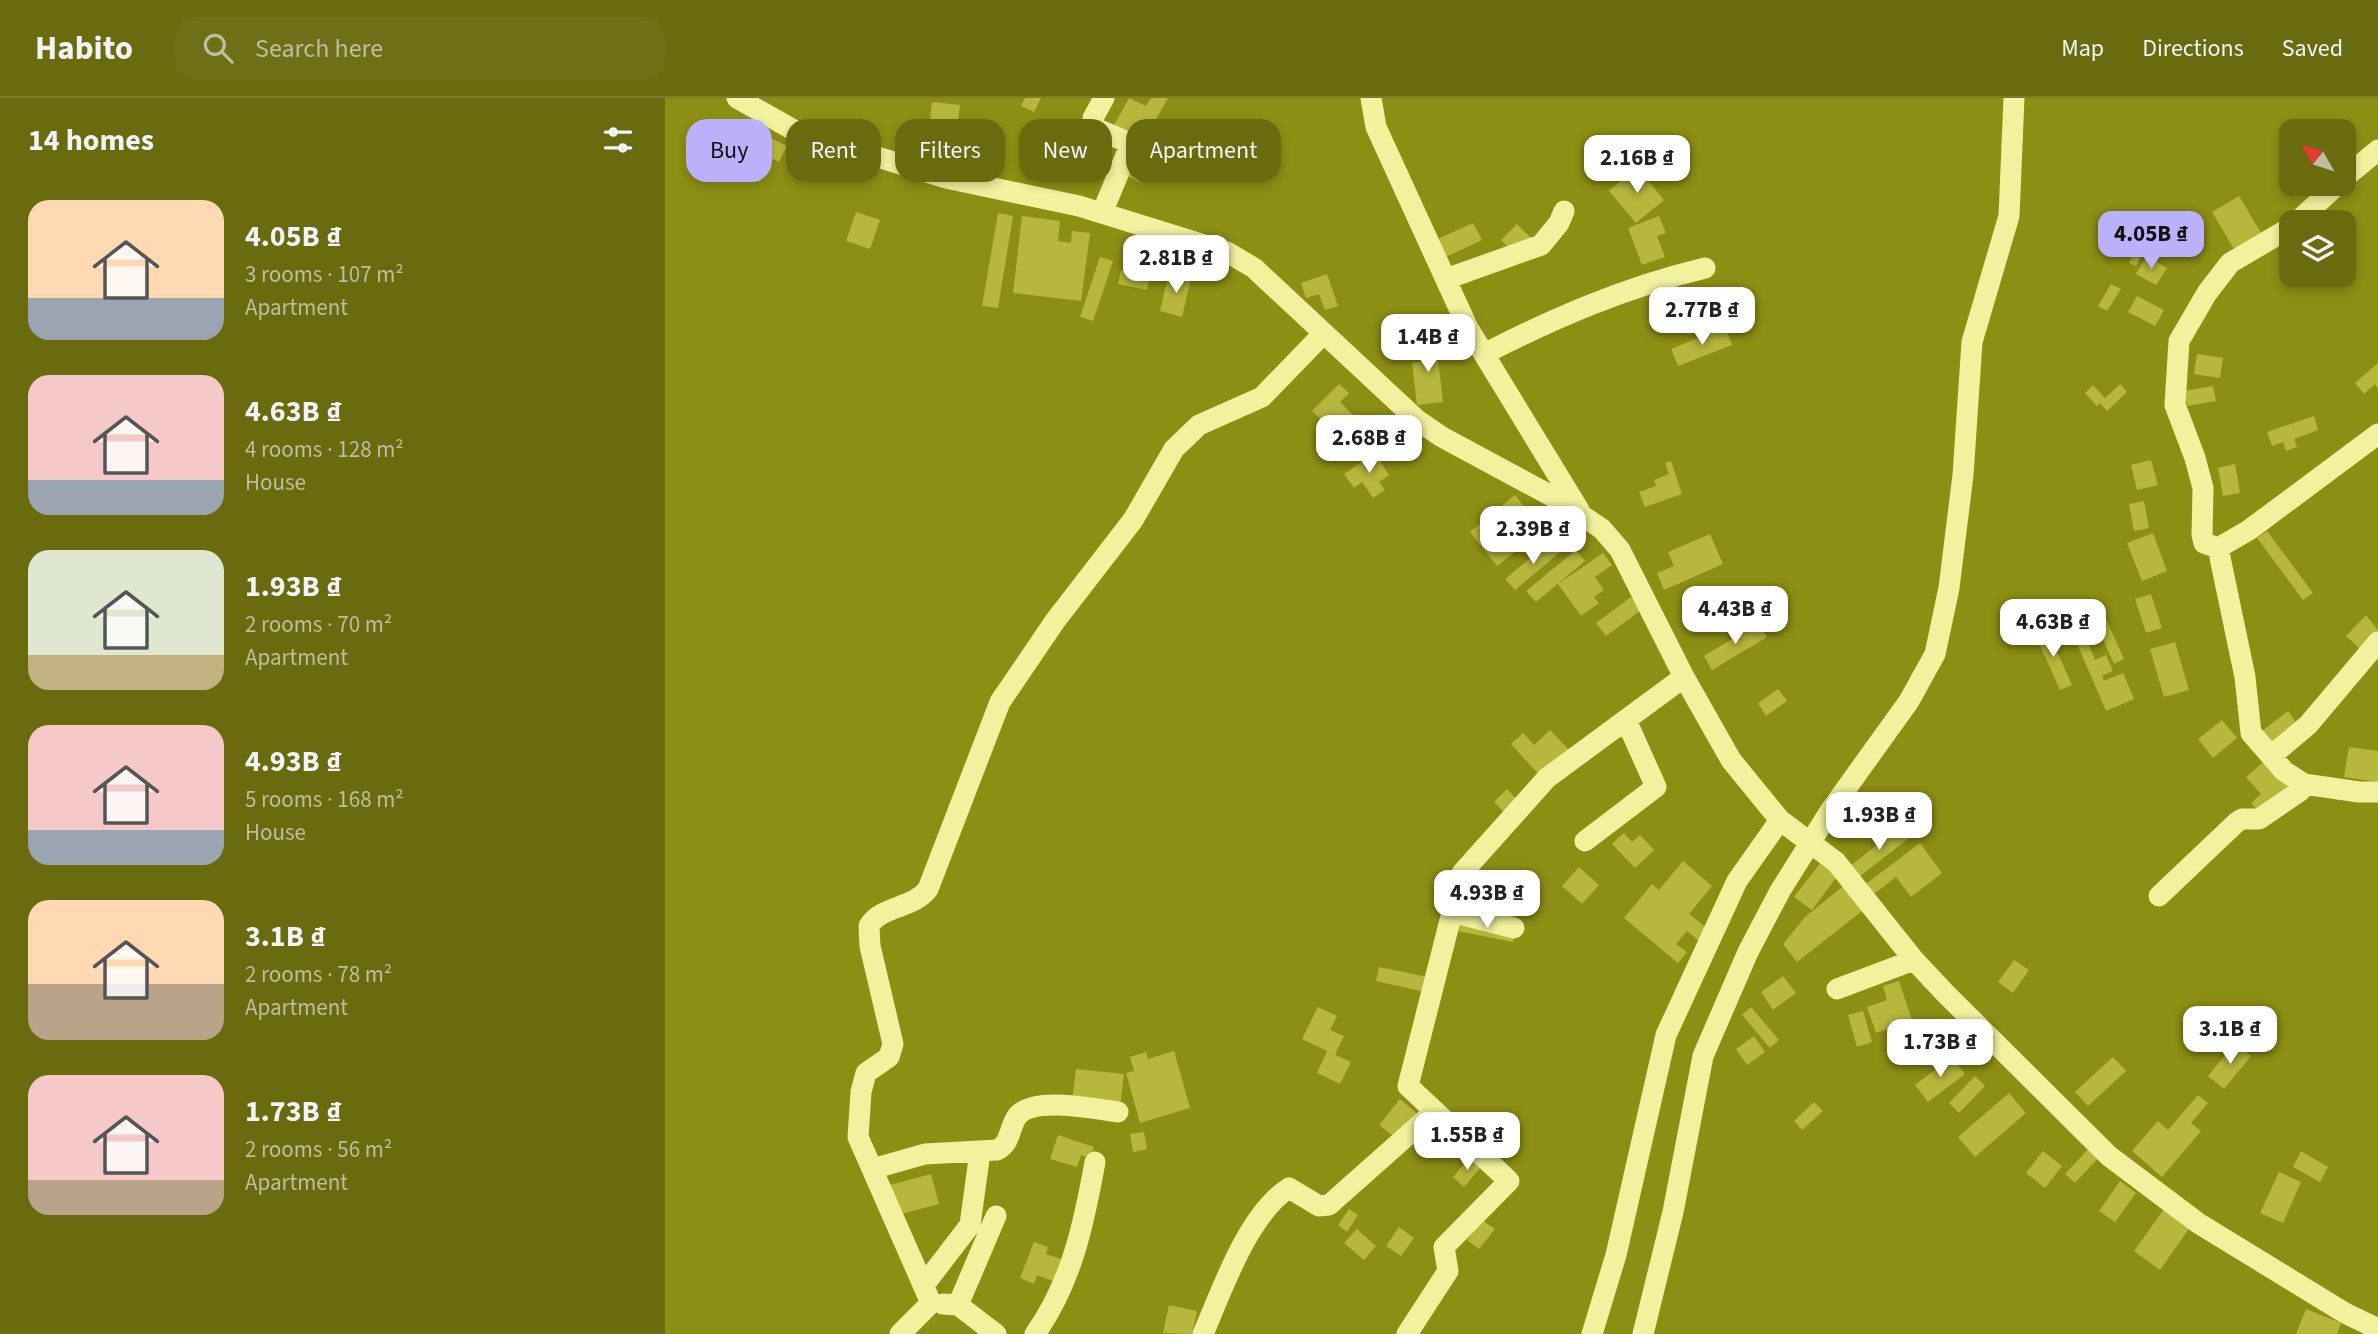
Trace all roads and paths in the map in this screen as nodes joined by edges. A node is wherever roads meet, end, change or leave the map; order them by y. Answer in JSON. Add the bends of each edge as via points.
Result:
{"nodes":[{"id":1,"x":1104,"y":98,"type":"edge"},
{"id":2,"x":1371,"y":98,"type":"edge"},
{"id":3,"x":2014,"y":98,"type":"edge"},
{"id":4,"x":748,"y":101,"type":"edge"},
{"id":5,"x":2378,"y":150,"type":"edge"},
{"id":6,"x":2356,"y":168,"type":"edge"},
{"id":7,"x":2325,"y":196,"type":"edge"},
{"id":8,"x":2310,"y":210,"type":"edge"},
{"id":9,"x":1564,"y":211,"type":"dead end"},
{"id":10,"x":1102,"y":213,"type":"junction"},
{"id":11,"x":2279,"y":234,"type":"edge"},
{"id":12,"x":1705,"y":268,"type":"dead end"},
{"id":13,"x":1446,"y":279,"type":"junction"},
{"id":14,"x":1323,"y":334,"type":"junction"},
{"id":15,"x":1484,"y":354,"type":"junction"},
{"id":16,"x":2378,"y":434,"type":"edge"},
{"id":17,"x":1583,"y":515,"type":"junction"},
{"id":18,"x":2218,"y":548,"type":"junction"},
{"id":19,"x":2378,"y":642,"type":"edge"},
{"id":20,"x":1684,"y":677,"type":"junction"},
{"id":21,"x":1626,"y":720,"type":"junction"},
{"id":22,"x":2271,"y":756,"type":"junction"},
{"id":23,"x":2304,"y":784,"type":"junction"},
{"id":24,"x":2378,"y":792,"type":"edge"},
{"id":25,"x":1796,"y":830,"type":"junction"},
{"id":26,"x":1585,"y":841,"type":"dead end"},
{"id":27,"x":2159,"y":896,"type":"dead end"},
{"id":28,"x":1452,"y":912,"type":"junction"},
{"id":29,"x":1514,"y":928,"type":"dead end"},
{"id":30,"x":1914,"y":960,"type":"junction"},
{"id":31,"x":1837,"y":989,"type":"dead end"},
{"id":32,"x":1435,"y":1111,"type":"junction"},
{"id":33,"x":1118,"y":1112,"type":"dead end"},
{"id":34,"x":980,"y":1152,"type":"junction"},
{"id":35,"x":1095,"y":1162,"type":"dead end"},
{"id":36,"x":872,"y":1169,"type":"junction"},
{"id":37,"x":996,"y":1216,"type":"dead end"},
{"id":38,"x":927,"y":1294,"type":"junction"},
{"id":39,"x":958,"y":1306,"type":"junction"},
{"id":40,"x":2378,"y":1329,"type":"edge"},
{"id":41,"x":899,"y":1334,"type":"edge"},
{"id":42,"x":996,"y":1334,"type":"edge"},
{"id":43,"x":1035,"y":1334,"type":"edge"},
{"id":44,"x":1203,"y":1334,"type":"edge"},
{"id":45,"x":1407,"y":1334,"type":"edge"},
{"id":46,"x":1593,"y":1334,"type":"edge"},
{"id":47,"x":1643,"y":1334,"type":"edge"}],
"edges":[{"from":1,"to":10,"type":"street","via":[[1093,118],[1095,128],[1125,141],[1129,148]]},
{"from":2,"to":13,"type":"street","via":[[1376,127]]},
{"from":3,"to":25,"type":"street","via":[[2009,215],[1972,342],[1963,475],[1935,654],[1914,692]]},
{"from":4,"to":10,"type":"street","via":[[799,133],[946,178]]},
{"from":5,"to":6,"type":"street"},
{"from":7,"to":8,"type":"street"},
{"from":9,"to":13,"type":"street","via":[[1541,245]]},
{"from":10,"to":14,"type":"street","via":[[1240,258]]},
{"from":11,"to":18,"type":"street","via":[[2230,263],[2179,341],[2175,405],[2203,488],[2203,541]]},
{"from":12,"to":15,"type":"street","via":[[1596,301]]},
{"from":13,"to":15,"type":"street"},
{"from":14,"to":17,"type":"street","via":[[1417,420]]},
{"from":14,"to":36,"type":"street","via":[[1262,397],[1199,425],[1174,449],[1133,520],[1000,702],[928,889],[913,903],[879,915],[869,926],[893,1044],[889,1057],[866,1073],[861,1092],[858,1137]]},
{"from":15,"to":17,"type":"street"},
{"from":16,"to":18,"type":"street"},
{"from":17,"to":20,"type":"street","via":[[1620,550]]},
{"from":18,"to":22,"type":"street","via":[[2245,677],[2251,733]]},
{"from":19,"to":22,"type":"street","via":[[2308,725]]},
{"from":20,"to":21,"type":"street"},
{"from":20,"to":25,"type":"street","via":[[1731,760]]},
{"from":21,"to":26,"type":"street","via":[[1656,787]]},
{"from":21,"to":28,"type":"street","via":[[1547,778],[1462,873]]},
{"from":22,"to":23,"type":"street"},
{"from":23,"to":24,"type":"street"},
{"from":23,"to":27,"type":"street","via":[[2259,819],[2237,822]]},
{"from":25,"to":30,"type":"street","via":[[1836,862]]},
{"from":25,"to":46,"type":"street","via":[[1737,881],[1665,1035],[1616,1255]]},
{"from":25,"to":47,"type":"street","via":[[1703,1056],[1674,1212]]},
{"from":28,"to":29,"type":"street"},
{"from":28,"to":32,"type":"street","via":[[1408,1086]]},
{"from":30,"to":31,"type":"street"},
{"from":30,"to":40,"type":"street","via":[[2109,1156],[2198,1223]]},
{"from":32,"to":44,"type":"street","via":[[1329,1205],[1319,1206],[1289,1188],[1279,1195],[1243,1244]]},
{"from":32,"to":45,"type":"street","via":[[1509,1181],[1444,1247],[1448,1271]]},
{"from":33,"to":34,"type":"street","via":[[1063,1105],[1032,1107],[1018,1116],[1005,1145]]},
{"from":34,"to":36,"type":"street","via":[[925,1154]]},
{"from":34,"to":38,"type":"street","via":[[969,1225]]},
{"from":35,"to":43,"type":"street","via":[[1066,1281]]},
{"from":36,"to":38,"type":"street"},
{"from":37,"to":39,"type":"street"},
{"from":38,"to":39,"type":"street"},
{"from":38,"to":41,"type":"street"},
{"from":39,"to":42,"type":"street"}]}
